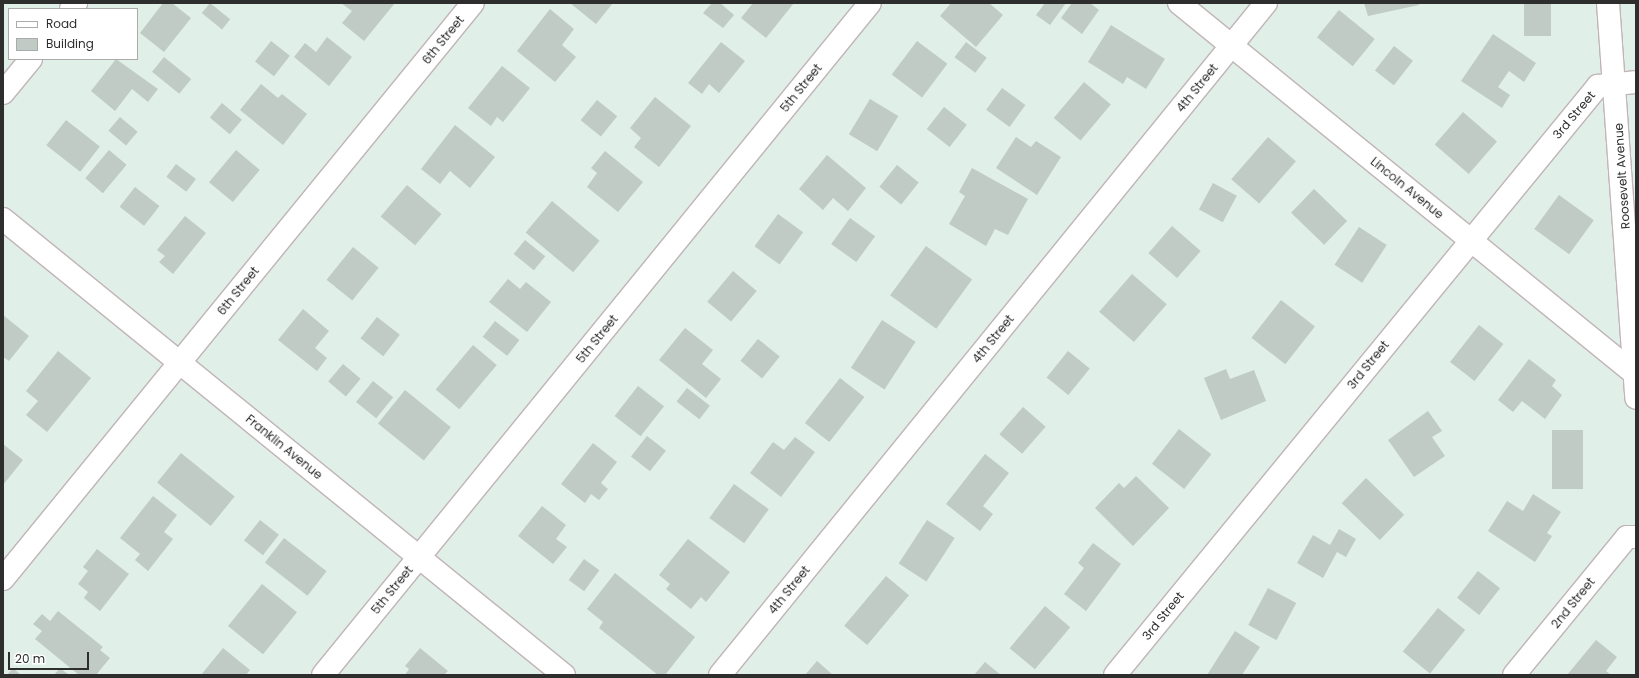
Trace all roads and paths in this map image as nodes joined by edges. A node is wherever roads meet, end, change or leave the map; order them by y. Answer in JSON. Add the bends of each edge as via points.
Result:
{"nodes":[{"id":1,"x":473,"y":3,"type":"edge"},
{"id":2,"x":870,"y":3,"type":"edge"},
{"id":3,"x":1179,"y":3,"type":"edge"},
{"id":4,"x":1266,"y":3,"type":"edge"},
{"id":5,"x":1608,"y":3,"type":"edge"},
{"id":6,"x":1231,"y":46,"type":"junction"},
{"id":7,"x":30,"y":60,"type":"edge"},
{"id":8,"x":1626,"y":83,"type":"edge"},
{"id":9,"x":3,"y":93,"type":"edge"},
{"id":10,"x":3,"y":219,"type":"edge"},
{"id":11,"x":1471,"y":240,"type":"junction"},
{"id":12,"x":180,"y":363,"type":"junction"},
{"id":13,"x":1634,"y":374,"type":"junction"},
{"id":14,"x":1636,"y":398,"type":"edge"},
{"id":15,"x":1636,"y":537,"type":"edge"},
{"id":16,"x":420,"y":557,"type":"junction"},
{"id":17,"x":3,"y":579,"type":"edge"},
{"id":18,"x":323,"y":675,"type":"edge"},
{"id":19,"x":564,"y":675,"type":"edge"},
{"id":20,"x":720,"y":675,"type":"edge"},
{"id":21,"x":1115,"y":675,"type":"edge"},
{"id":22,"x":1514,"y":675,"type":"edge"}],
"edges":[{"from":1,"to":12,"type":"street","name":"6th Street"},
{"from":2,"to":16,"type":"street","name":"5th Street"},
{"from":3,"to":6,"type":"street","name":"Lincoln Avenue"},
{"from":4,"to":6,"type":"street","name":"4th Street"},
{"from":5,"to":8,"type":"street","name":"Roosevelt Avenue"},
{"from":6,"to":11,"type":"street","name":"Lincoln Avenue"},
{"from":6,"to":20,"type":"street","name":"4th Street"},
{"from":7,"to":9,"type":"street"},
{"from":8,"to":11,"type":"street","name":"3rd Street","via":[[1598,86]]},
{"from":8,"to":13,"type":"street","name":"Roosevelt Avenue"},
{"from":10,"to":12,"type":"street","name":"Franklin Avenue"},
{"from":11,"to":13,"type":"street","name":"Lincoln Avenue"},
{"from":11,"to":21,"type":"street","name":"3rd Street"},
{"from":12,"to":16,"type":"street","name":"Franklin Avenue"},
{"from":12,"to":17,"type":"street","name":"6th Street"},
{"from":13,"to":14,"type":"street","name":"Roosevelt Avenue"},
{"from":15,"to":22,"type":"street","name":"2nd Street","via":[[1626,537]]},
{"from":16,"to":18,"type":"street","name":"5th Street"},
{"from":16,"to":19,"type":"street","name":"Franklin Avenue"}]}
